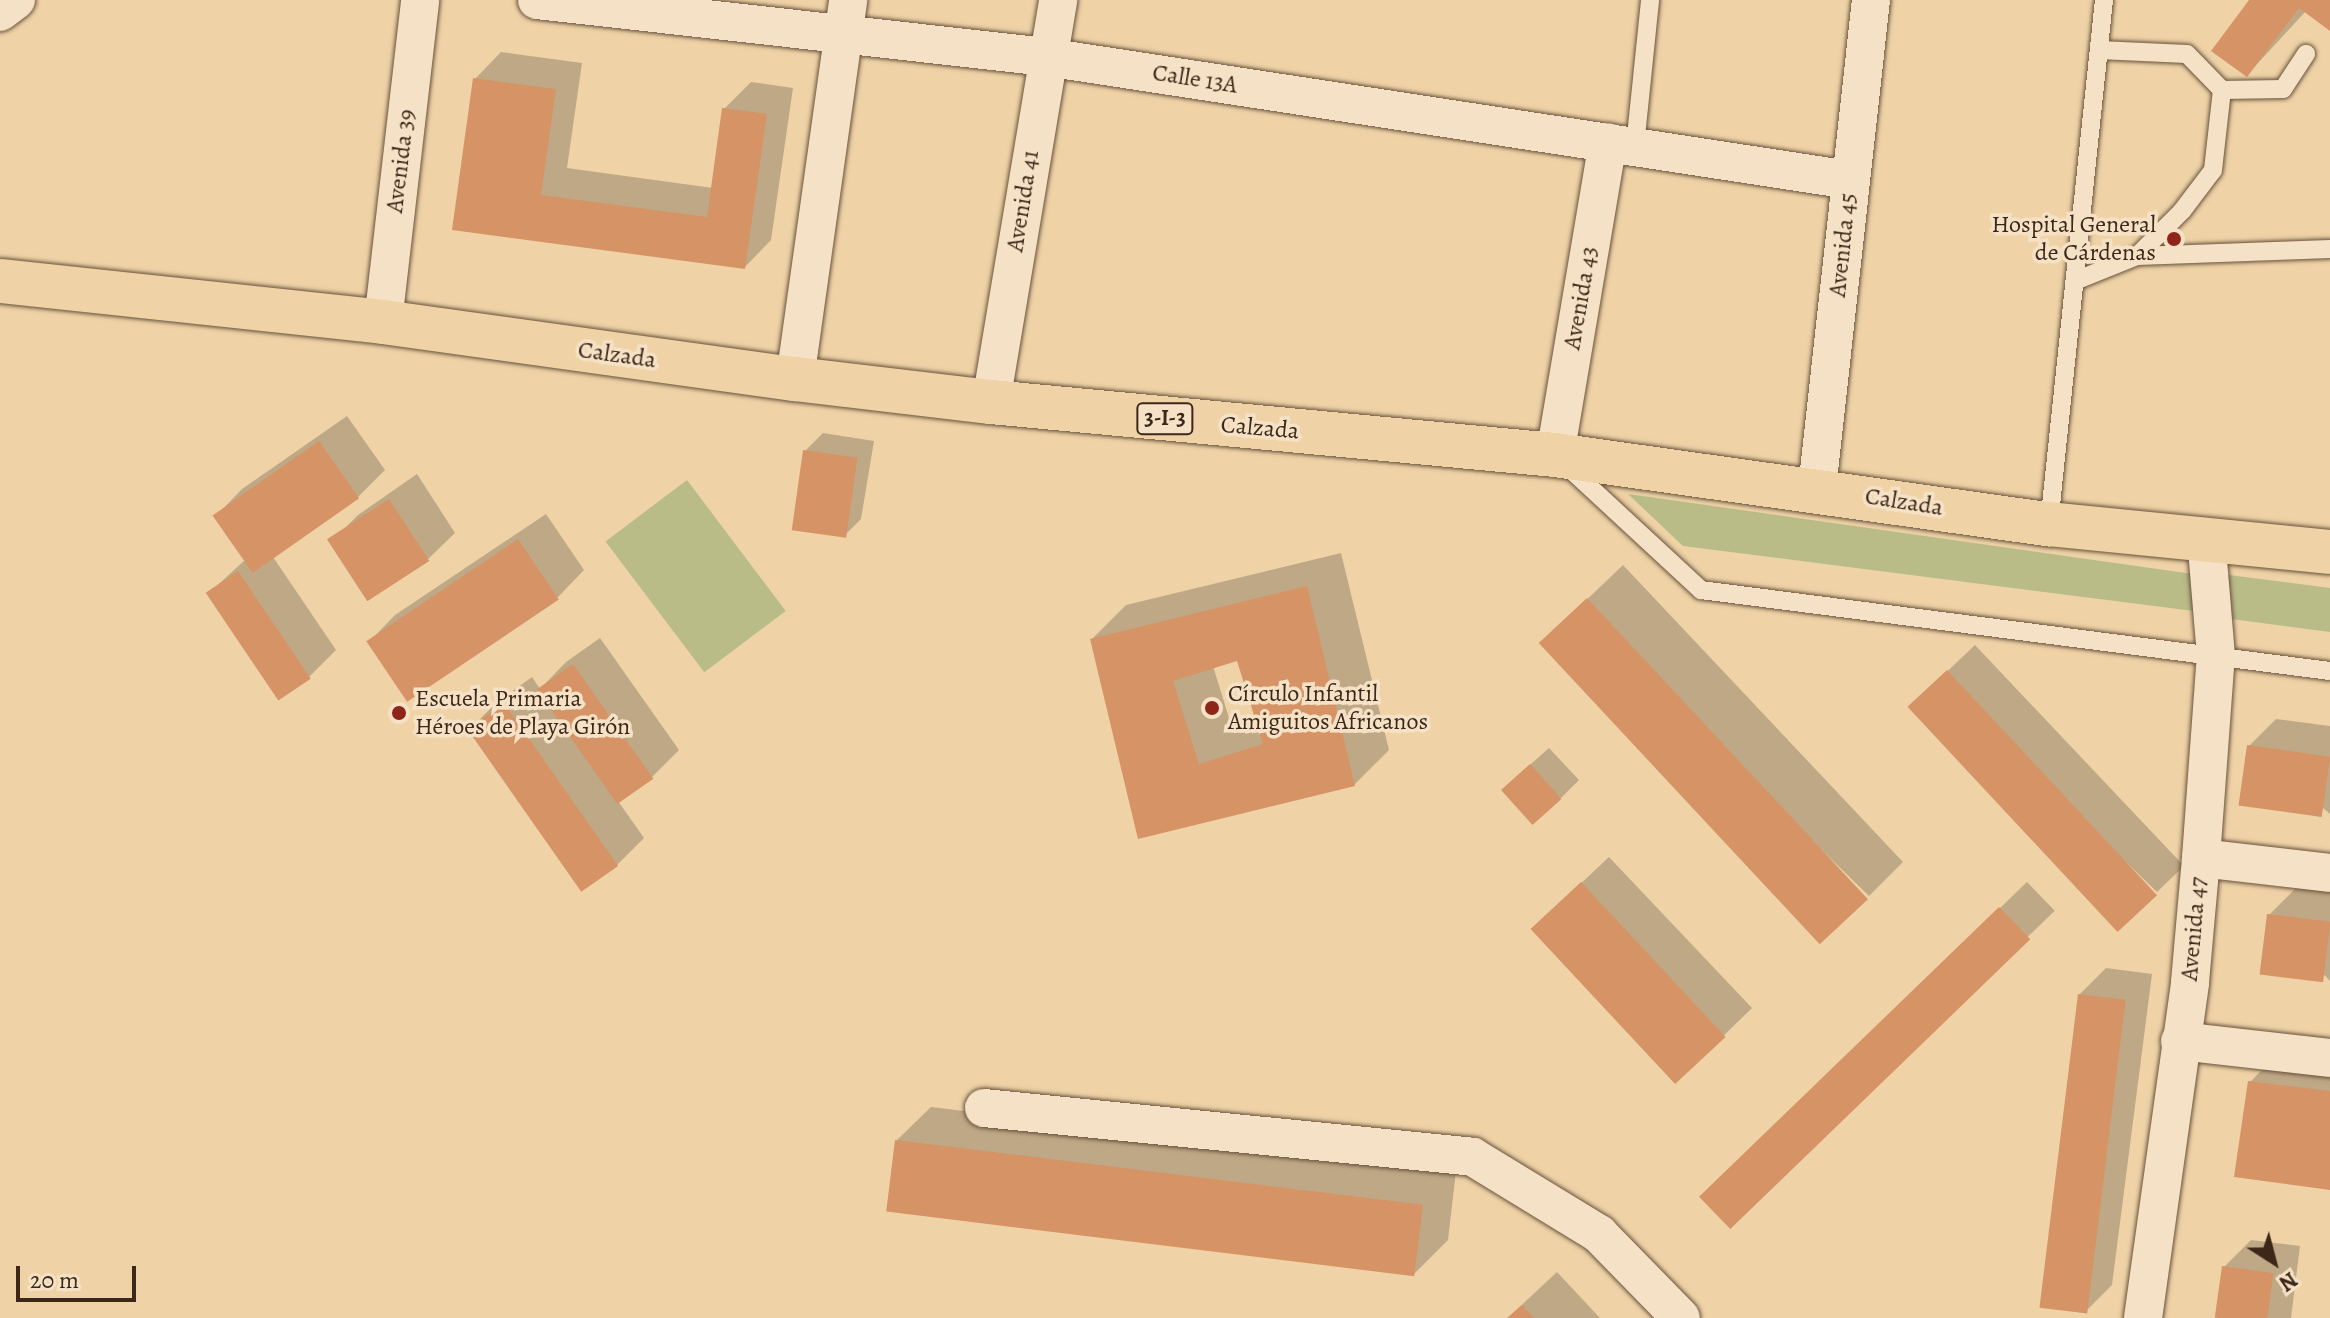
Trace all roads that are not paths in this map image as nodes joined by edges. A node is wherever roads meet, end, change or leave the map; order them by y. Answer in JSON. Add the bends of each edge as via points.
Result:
{"nodes":[{"id":1,"x":16,"y":0,"type":"edge"},
{"id":2,"x":420,"y":0,"type":"edge"},
{"id":3,"x":537,"y":0,"type":"edge"},
{"id":4,"x":1058,"y":0,"type":"edge"},
{"id":5,"x":1650,"y":0,"type":"edge"},
{"id":6,"x":1871,"y":0,"type":"edge"},
{"id":7,"x":2104,"y":0,"type":"edge"},
{"id":8,"x":639,"y":4,"type":"edge"},
{"id":9,"x":0,"y":12,"type":"edge"},
{"id":10,"x":846,"y":17,"type":"edge"},
{"id":11,"x":2099,"y":50,"type":"junction"},
{"id":12,"x":2306,"y":54,"type":"dead end"},
{"id":13,"x":1046,"y":57,"type":"junction"},
{"id":14,"x":2222,"y":90,"type":"junction"},
{"id":15,"x":1621,"y":144,"type":"junction"},
{"id":16,"x":1850,"y":180,"type":"junction"},
{"id":17,"x":2330,"y":249,"type":"edge"},
{"id":18,"x":2137,"y":256,"type":"junction"},
{"id":19,"x":0,"y":281,"type":"edge"},
{"id":20,"x":2075,"y":281,"type":"junction"},
{"id":21,"x":383,"y":322,"type":"junction"},
{"id":22,"x":795,"y":379,"type":"junction"},
{"id":23,"x":991,"y":402,"type":"junction"},
{"id":24,"x":1555,"y":455,"type":"junction"},
{"id":25,"x":1817,"y":489,"type":"junction"},
{"id":26,"x":2049,"y":524,"type":"junction"},
{"id":27,"x":2206,"y":538,"type":"junction"},
{"id":28,"x":2330,"y":552,"type":"edge"},
{"id":29,"x":2216,"y":656,"type":"junction"},
{"id":30,"x":2330,"y":671,"type":"edge"},
{"id":31,"x":2201,"y":858,"type":"junction"},
{"id":32,"x":2330,"y":873,"type":"edge"},
{"id":33,"x":2180,"y":1041,"type":"junction"},
{"id":34,"x":2330,"y":1058,"type":"edge"},
{"id":35,"x":984,"y":1108,"type":"dead end"},
{"id":36,"x":1681,"y":1318,"type":"edge"},
{"id":37,"x":2143,"y":1318,"type":"edge"}],
"edges":[{"from":1,"to":9,"type":"street"},
{"from":2,"to":21,"type":"street","name":"Avenida 39"},
{"from":3,"to":8,"type":"street","name":"Calle 13A"},
{"from":4,"to":13,"type":"street","name":"Avenida 41"},
{"from":5,"to":15,"type":"lane"},
{"from":6,"to":16,"type":"street","name":"Avenida 45"},
{"from":7,"to":11,"type":"lane"},
{"from":8,"to":10,"type":"street","name":"Calle 13A"},
{"from":10,"to":13,"type":"street","name":"Calle 13A"},
{"from":10,"to":22,"type":"street"},
{"from":11,"to":14,"type":"lane","via":[[2187,54]]},
{"from":11,"to":20,"type":"lane"},
{"from":12,"to":14,"type":"lane","via":[[2283,89]]},
{"from":13,"to":15,"type":"street","name":"Calle 13A"},
{"from":13,"to":23,"type":"street","name":"Avenida 41"},
{"from":14,"to":18,"type":"lane","via":[[2213,170]]},
{"from":15,"to":16,"type":"street","name":"Calle 13A"},
{"from":15,"to":24,"type":"street","name":"Avenida 43"},
{"from":16,"to":25,"type":"street","name":"Avenida 45"},
{"from":17,"to":18,"type":"lane"},
{"from":18,"to":20,"type":"lane"},
{"from":19,"to":21,"type":"main road","name":"Calzada","number":"3-I-3"},
{"from":20,"to":26,"type":"lane"},
{"from":21,"to":22,"type":"main road","name":"Calzada","number":"3-I-3"},
{"from":22,"to":23,"type":"main road","name":"Calzada","number":"3-I-3"},
{"from":23,"to":24,"type":"main road","name":"Calzada","number":"3-I-3"},
{"from":24,"to":25,"type":"main road","name":"Calzada","number":"3-I-3"},
{"from":24,"to":29,"type":"lane","via":[[1701,590]]},
{"from":25,"to":26,"type":"main road","name":"Calzada","number":"3-I-3"},
{"from":26,"to":27,"type":"main road","name":"Calzada","number":"3-I-3"},
{"from":27,"to":28,"type":"main road","name":"Calzada","number":"3-I-3"},
{"from":27,"to":29,"type":"street","name":"Avenida 47"},
{"from":29,"to":30,"type":"lane"},
{"from":29,"to":31,"type":"street","name":"Avenida 47"},
{"from":31,"to":32,"type":"street"},
{"from":31,"to":33,"type":"street","name":"Avenida 47"},
{"from":33,"to":34,"type":"street"},
{"from":33,"to":37,"type":"street","name":"Avenida 47"},
{"from":35,"to":36,"type":"street","via":[[1473,1157],[1599,1234]]}]}
